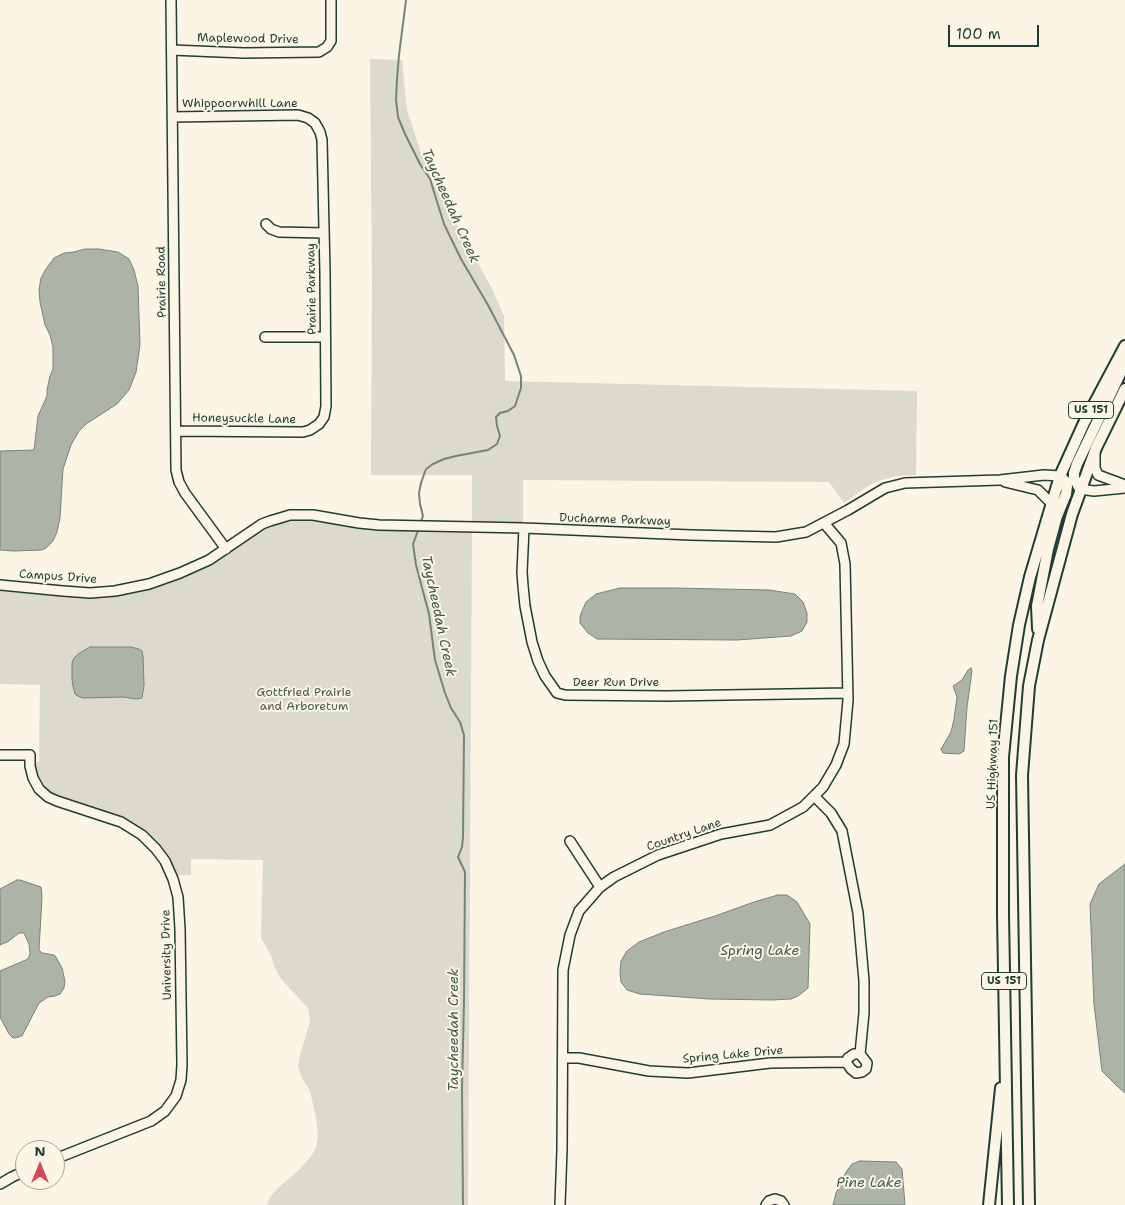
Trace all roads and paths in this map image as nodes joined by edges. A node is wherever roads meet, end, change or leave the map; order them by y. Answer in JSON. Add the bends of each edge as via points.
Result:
{"nodes":[{"id":1,"x":171,"y":0,"type":"edge"},
{"id":2,"x":331,"y":0,"type":"edge"},
{"id":3,"x":172,"y":50,"type":"junction"},
{"id":4,"x":172,"y":117,"type":"junction"},
{"id":5,"x":322,"y":142,"type":"joint"},
{"id":6,"x":266,"y":224,"type":"dead end"},
{"id":7,"x":324,"y":233,"type":"junction"},
{"id":8,"x":265,"y":337,"type":"dead end"},
{"id":9,"x":325,"y":337,"type":"junction"},
{"id":10,"x":1125,"y":346,"type":"edge"},
{"id":11,"x":1125,"y":352,"type":"edge"},
{"id":12,"x":1125,"y":389,"type":"edge"},
{"id":13,"x":312,"y":430,"type":"joint"},
{"id":14,"x":176,"y":431,"type":"junction"},
{"id":15,"x":1096,"y":448,"type":"junction"},
{"id":16,"x":1060,"y":476,"type":"junction"},
{"id":17,"x":1000,"y":480,"type":"junction"},
{"id":18,"x":1125,"y":487,"type":"edge"},
{"id":19,"x":1080,"y":489,"type":"junction"},
{"id":20,"x":1051,"y":503,"type":"junction"},
{"id":21,"x":824,"y":522,"type":"junction"},
{"id":22,"x":524,"y":528,"type":"junction"},
{"id":23,"x":226,"y":549,"type":"junction"},
{"id":24,"x":0,"y":585,"type":"edge"},
{"id":25,"x":1038,"y":640,"type":"junction"},
{"id":26,"x":848,"y":693,"type":"junction"},
{"id":27,"x":0,"y":754,"type":"edge"},
{"id":28,"x":814,"y":796,"type":"junction"},
{"id":29,"x":570,"y":841,"type":"dead end"},
{"id":30,"x":600,"y":887,"type":"junction"},
{"id":31,"x":1006,"y":1038,"type":"junction"},
{"id":32,"x":860,"y":1054,"type":"junction"},
{"id":33,"x":563,"y":1058,"type":"junction"},
{"id":34,"x":846,"y":1062,"type":"junction"},
{"id":35,"x":1028,"y":1138,"type":"junction"},
{"id":36,"x":65,"y":1155,"type":"edge"},
{"id":37,"x":15,"y":1176,"type":"edge"},
{"id":38,"x":0,"y":1184,"type":"edge"},
{"id":39,"x":560,"y":1205,"type":"edge"},
{"id":40,"x":766,"y":1205,"type":"edge"},
{"id":41,"x":784,"y":1205,"type":"edge"},
{"id":42,"x":989,"y":1205,"type":"edge"},
{"id":43,"x":1008,"y":1205,"type":"edge"},
{"id":44,"x":1029,"y":1205,"type":"edge"},
{"id":45,"x":1034,"y":1205,"type":"edge"}],
"edges":[{"from":1,"to":3,"type":"street","name":"Prairie Road"},
{"from":2,"to":3,"type":"street","name":"Maplewood Drive","via":[[332,39],[329,46],[317,52]]},
{"from":3,"to":4,"type":"street","name":"Prairie Road"},
{"from":4,"to":5,"type":"street","name":"Whippoorwhill Lane","via":[[301,115],[316,124]]},
{"from":4,"to":14,"type":"street","name":"Prairie Road"},
{"from":5,"to":7,"type":"street","name":"Prairie Parkway"},
{"from":6,"to":7,"type":"street","via":[[279,232]]},
{"from":7,"to":9,"type":"street","name":"Prairie Parkway"},
{"from":8,"to":9,"type":"street"},
{"from":9,"to":13,"type":"street","name":"Prairie Parkway","via":[[326,410],[321,422]]},
{"from":10,"to":16,"type":"main road","name":"US Highway 151","number":"US 151"},
{"from":11,"to":19,"type":"main road","via":[[1120,374],[1074,472]]},
{"from":12,"to":15,"type":"main road","number":"US 151"},
{"from":13,"to":14,"type":"street","name":"Honeysuckle Lane"},
{"from":14,"to":23,"type":"street","name":"Prairie Road","via":[[176,470],[180,484]]},
{"from":15,"to":18,"type":"street","via":[[1098,475]]},
{"from":15,"to":19,"type":"main road","number":"US 151"},
{"from":16,"to":17,"type":"street","name":"Ducharme Parkway"},
{"from":16,"to":20,"type":"main road","name":"US Highway 151","number":"US 151"},
{"from":16,"to":25,"type":"main road","via":[[1066,482],[1066,494],[1048,549],[1037,606]]},
{"from":17,"to":20,"type":"street","name":"Ducharme Parkway","via":[[1038,490]]},
{"from":17,"to":21,"type":"street","name":"Ducharme Parkway","via":[[905,482],[885,488]]},
{"from":18,"to":19,"type":"street","via":[[1094,491]]},
{"from":19,"to":25,"type":"main road","number":"US 151"},
{"from":20,"to":31,"type":"main road","name":"US Highway 151","number":"US 151","via":[[1019,625],[1004,748]]},
{"from":21,"to":22,"type":"street","name":"Ducharme Parkway","via":[[806,532],[776,537]]},
{"from":21,"to":26,"type":"street","name":"Country Lane","via":[[840,543],[845,564]]},
{"from":22,"to":23,"type":"street","name":"Ducharme Parkway","via":[[366,524],[313,515],[290,516],[262,524]]},
{"from":22,"to":26,"type":"street","name":"Deer Run Drive","via":[[522,572],[525,606],[538,661],[556,693],[565,696]]},
{"from":23,"to":24,"type":"street","name":"Campus Drive","via":[[180,573],[115,591],[78,592]]},
{"from":25,"to":35,"type":"main road","number":"US 151","via":[[1029,686],[1022,775]]},
{"from":26,"to":28,"type":"street","name":"Country Lane","via":[[844,744],[823,787]]},
{"from":27,"to":36,"type":"street","name":"University Drive","via":[[30,755],[33,778],[48,797],[121,822],[142,835],[165,861],[178,897],[182,1065],[176,1096],[166,1111],[151,1121]]},
{"from":28,"to":30,"type":"street","name":"Country Lane","via":[[802,807],[770,825],[721,834],[658,854]]},
{"from":28,"to":32,"type":"street","name":"Spring Lake Drive","via":[[842,831],[858,913],[864,981]]},
{"from":29,"to":30,"type":"street"},
{"from":30,"to":33,"type":"street","name":"Country Lane","via":[[579,911],[570,935],[563,970]]},
{"from":31,"to":42,"type":"main road"},
{"from":31,"to":43,"type":"main road","name":"US Highway 151","number":"US 151"},
{"from":32,"to":34,"type":"street","name":"Spring Lake Drive","via":[[854,1054]]},
{"from":32,"to":34,"type":"street","name":"Spring Lake Drive","via":[[867,1063],[862,1072],[856,1073]]},
{"from":33,"to":34,"type":"street","name":"Spring Lake Drive","via":[[649,1071],[688,1073],[770,1063]]},
{"from":33,"to":39,"type":"street","name":"Country Lane"},
{"from":35,"to":44,"type":"main road","number":"US 151"},
{"from":35,"to":45,"type":"main road"},
{"from":37,"to":38,"type":"street"},
{"from":40,"to":41,"type":"street","via":[[775,1199]]}]}
